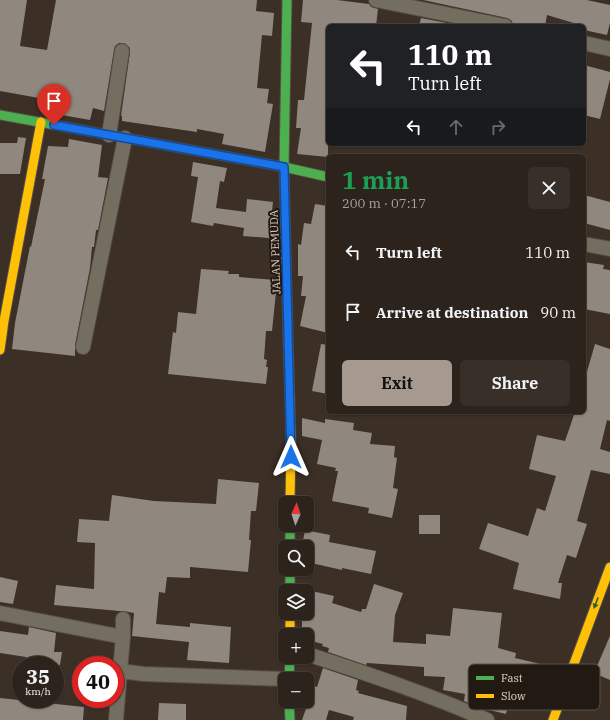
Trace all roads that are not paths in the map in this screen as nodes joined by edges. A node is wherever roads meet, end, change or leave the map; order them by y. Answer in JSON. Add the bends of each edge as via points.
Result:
{"nodes":[{"id":1,"x":287,"y":0,"type":"edge"},
{"id":2,"x":376,"y":0,"type":"edge"},
{"id":3,"x":495,"y":24,"type":"edge"},
{"id":4,"x":586,"y":43,"type":"edge"},
{"id":5,"x":610,"y":49,"type":"edge"},
{"id":6,"x":122,"y":51,"type":"dead end"},
{"id":7,"x":0,"y":115,"type":"edge"},
{"id":8,"x":41,"y":122,"type":"junction"},
{"id":9,"x":109,"y":135,"type":"junction"},
{"id":10,"x":125,"y":138,"type":"junction"},
{"id":11,"x":284,"y":167,"type":"junction"},
{"id":12,"x":326,"y":177,"type":"edge"},
{"id":13,"x":586,"y":244,"type":"edge"},
{"id":14,"x":610,"y":249,"type":"edge"},
{"id":15,"x":83,"y":347,"type":"dead end"},
{"id":16,"x":0,"y":350,"type":"edge"},
{"id":17,"x":290,"y":496,"type":"edge"},
{"id":18,"x":610,"y":567,"type":"edge"},
{"id":19,"x":0,"y":613,"type":"edge"},
{"id":20,"x":123,"y":619,"type":"dead end"},
{"id":21,"x":124,"y":637,"type":"junction"},
{"id":22,"x":122,"y":656,"type":"edge"},
{"id":23,"x":314,"y":656,"type":"edge"},
{"id":24,"x":574,"y":664,"type":"edge"},
{"id":25,"x":124,"y":672,"type":"edge"},
{"id":26,"x":278,"y":679,"type":"edge"},
{"id":27,"x":117,"y":708,"type":"edge"},
{"id":28,"x":289,"y":708,"type":"edge"},
{"id":29,"x":557,"y":710,"type":"edge"},
{"id":30,"x":116,"y":720,"type":"edge"},
{"id":31,"x":290,"y":720,"type":"edge"},
{"id":32,"x":487,"y":720,"type":"edge"},
{"id":33,"x":553,"y":720,"type":"edge"}],
"edges":[{"from":1,"to":11,"type":"street","name":"JALAN PEMUDA"},
{"from":2,"to":3,"type":"street"},
{"from":4,"to":5,"type":"street"},
{"from":6,"to":9,"type":"street"},
{"from":7,"to":8,"type":"street"},
{"from":8,"to":9,"type":"street"},
{"from":8,"to":16,"type":"street"},
{"from":9,"to":10,"type":"street"},
{"from":10,"to":11,"type":"street"},
{"from":10,"to":15,"type":"street"},
{"from":11,"to":12,"type":"street"},
{"from":11,"to":17,"type":"street","name":"JALAN PEMUDA"},
{"from":13,"to":14,"type":"street"},
{"from":18,"to":24,"type":"street","one_way":true},
{"from":19,"to":21,"type":"street"},
{"from":20,"to":21,"type":"street"},
{"from":21,"to":22,"type":"street"},
{"from":23,"to":32,"type":"street","via":[[385,680]]},
{"from":25,"to":26,"type":"street"},
{"from":27,"to":30,"type":"street"},
{"from":28,"to":31,"type":"street"},
{"from":29,"to":33,"type":"street","one_way":true}]}
